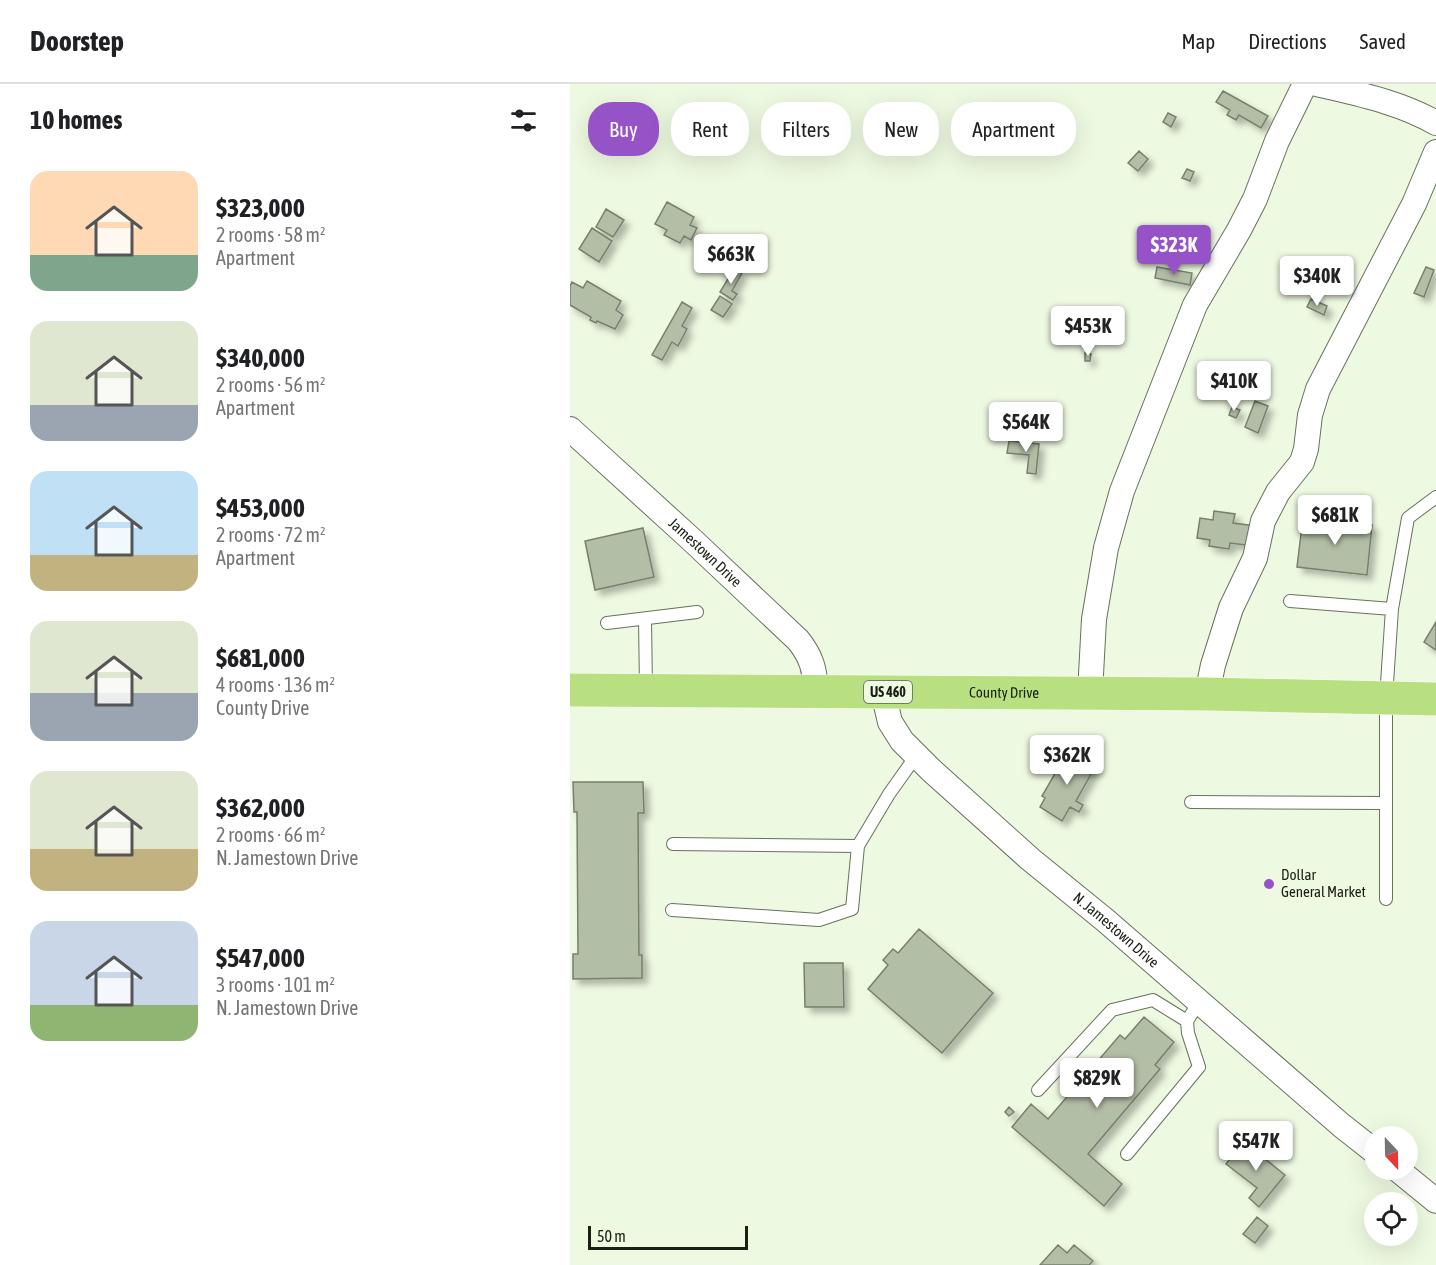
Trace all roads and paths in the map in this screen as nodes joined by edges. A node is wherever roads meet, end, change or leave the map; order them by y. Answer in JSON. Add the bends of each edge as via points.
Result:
{"nodes":[{"id":1,"x":1305,"y":84,"type":"edge"},
{"id":2,"x":1317,"y":84,"type":"edge"},
{"id":3,"x":1436,"y":123,"type":"edge"},
{"id":4,"x":1436,"y":152,"type":"edge"},
{"id":5,"x":570,"y":429,"type":"edge"},
{"id":6,"x":1436,"y":497,"type":"edge"},
{"id":7,"x":1290,"y":601,"type":"dead end"},
{"id":8,"x":1392,"y":609,"type":"junction"},
{"id":9,"x":697,"y":612,"type":"dead end"},
{"id":10,"x":645,"y":619,"type":"junction"},
{"id":11,"x":607,"y":623,"type":"dead end"},
{"id":12,"x":570,"y":690,"type":"edge"},
{"id":13,"x":646,"y":690,"type":"junction"},
{"id":14,"x":815,"y":692,"type":"junction"},
{"id":15,"x":883,"y":692,"type":"junction"},
{"id":16,"x":1090,"y":693,"type":"junction"},
{"id":17,"x":1207,"y":694,"type":"junction"},
{"id":18,"x":1386,"y":698,"type":"junction"},
{"id":19,"x":1436,"y":699,"type":"edge"},
{"id":20,"x":916,"y":756,"type":"junction"},
{"id":21,"x":1191,"y":802,"type":"dead end"},
{"id":22,"x":1385,"y":803,"type":"junction"},
{"id":23,"x":673,"y":844,"type":"dead end"},
{"id":24,"x":858,"y":846,"type":"junction"},
{"id":25,"x":1386,"y":899,"type":"dead end"},
{"id":26,"x":672,"y":910,"type":"dead end"},
{"id":27,"x":1193,"y":1011,"type":"junction"},
{"id":28,"x":1038,"y":1090,"type":"dead end"},
{"id":29,"x":1364,"y":1143,"type":"edge"},
{"id":30,"x":1127,"y":1154,"type":"dead end"},
{"id":31,"x":1410,"y":1180,"type":"edge"},
{"id":32,"x":1436,"y":1201,"type":"edge"}],
"edges":[{"from":1,"to":16,"type":"street","via":[[1255,199],[1195,305],[1122,491],[1106,549],[1094,619]]},
{"from":2,"to":3,"type":"street","via":[[1388,101]]},
{"from":4,"to":17,"type":"street","via":[[1410,213],[1318,389],[1302,462],[1278,492],[1263,521],[1255,558],[1231,608]]},
{"from":5,"to":14,"type":"street","name":"Jamestown Drive","via":[[798,640],[812,664]]},
{"from":6,"to":8,"type":"lane","via":[[1408,518]]},
{"from":7,"to":8,"type":"lane"},
{"from":8,"to":18,"type":"lane"},
{"from":9,"to":10,"type":"lane"},
{"from":10,"to":11,"type":"lane"},
{"from":10,"to":13,"type":"lane"},
{"from":12,"to":13,"type":"highway","name":"County Drive","number":"US 460"},
{"from":13,"to":14,"type":"highway","name":"County Drive","number":"US 460"},
{"from":14,"to":15,"type":"highway","name":"County Drive","number":"US 460"},
{"from":15,"to":16,"type":"highway","name":"County Drive","number":"US 460"},
{"from":15,"to":20,"type":"street","name":"N. Jamestown Drive","via":[[890,722]]},
{"from":16,"to":17,"type":"highway","name":"County Drive","number":"US 460"},
{"from":17,"to":18,"type":"highway","name":"County Drive","number":"US 460"},
{"from":18,"to":19,"type":"highway","name":"County Drive","number":"US 460"},
{"from":18,"to":22,"type":"lane"},
{"from":20,"to":24,"type":"lane"},
{"from":20,"to":27,"type":"street","name":"N. Jamestown Drive","via":[[1105,920]]},
{"from":21,"to":22,"type":"lane"},
{"from":22,"to":25,"type":"lane"},
{"from":23,"to":24,"type":"lane"},
{"from":24,"to":26,"type":"lane","via":[[852,909],[819,920]]},
{"from":27,"to":28,"type":"lane","via":[[1153,1000],[1112,1010]]},
{"from":27,"to":29,"type":"street","name":"N. Jamestown Drive"},
{"from":27,"to":30,"type":"lane","via":[[1188,1033],[1199,1067]]},
{"from":31,"to":32,"type":"street"}]}
